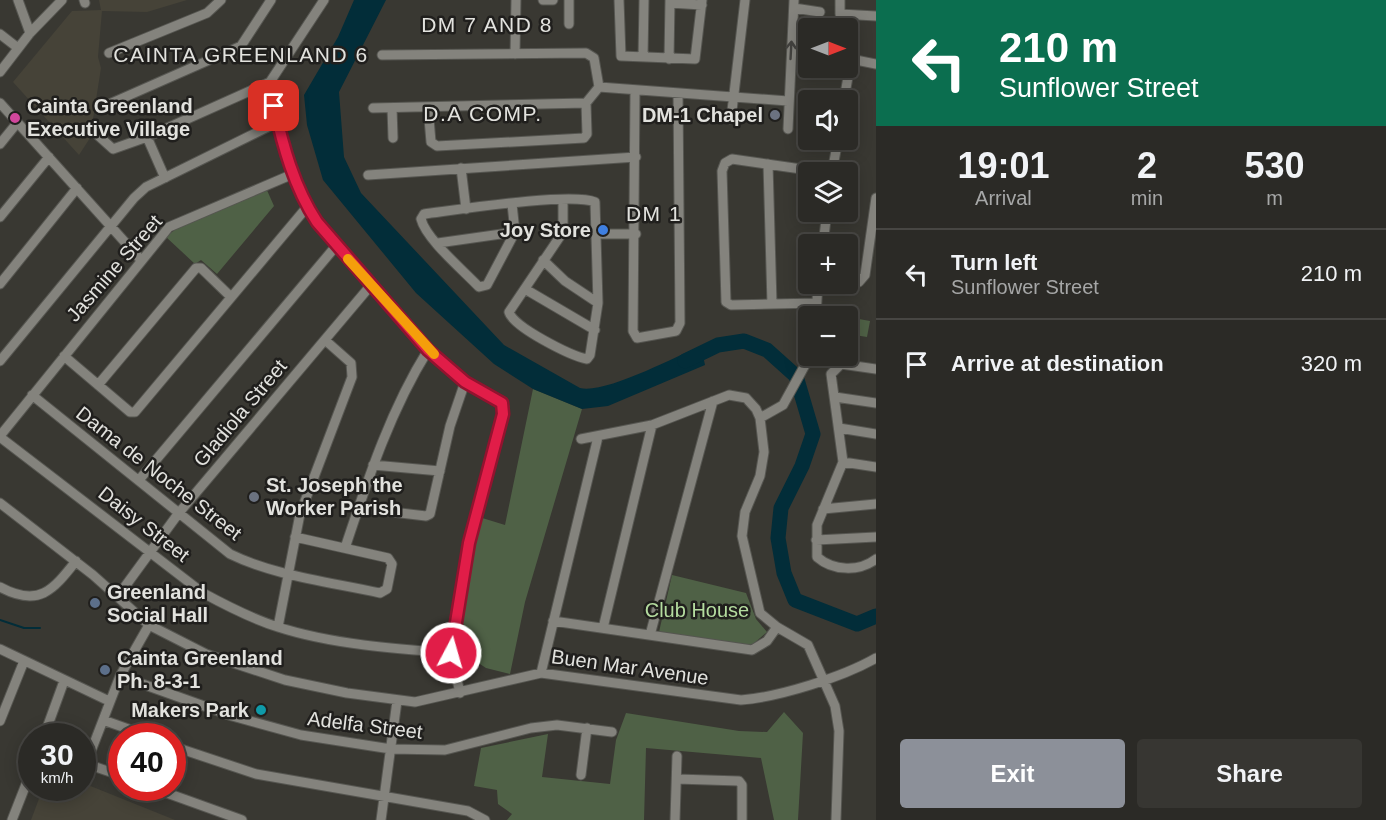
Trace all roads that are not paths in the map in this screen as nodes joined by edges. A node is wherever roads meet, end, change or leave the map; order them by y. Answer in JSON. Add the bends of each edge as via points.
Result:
{"nodes":[{"id":1,"x":18,"y":0,"type":"edge"},
{"id":2,"x":62,"y":0,"type":"edge"},
{"id":3,"x":221,"y":0,"type":"edge"},
{"id":4,"x":271,"y":0,"type":"edge"},
{"id":5,"x":324,"y":0,"type":"edge"},
{"id":6,"x":516,"y":0,"type":"edge"},
{"id":7,"x":543,"y":0,"type":"edge"},
{"id":8,"x":553,"y":0,"type":"edge"},
{"id":9,"x":569,"y":0,"type":"edge"},
{"id":10,"x":619,"y":0,"type":"edge"},
{"id":11,"x":644,"y":0,"type":"edge"},
{"id":12,"x":745,"y":0,"type":"edge"},
{"id":13,"x":840,"y":0,"type":"edge"},
{"id":14,"x":670,"y":2,"type":"edge"},
{"id":15,"x":702,"y":3,"type":"edge"},
{"id":16,"x":53,"y":4,"type":"edge"},
{"id":17,"x":794,"y":4,"type":"edge"},
{"id":18,"x":820,"y":12,"type":"dead end"},
{"id":19,"x":876,"y":16,"type":"edge"},
{"id":20,"x":568,"y":24,"type":"dead end"},
{"id":21,"x":30,"y":33,"type":"junction"},
{"id":22,"x":0,"y":34,"type":"edge"},
{"id":23,"x":18,"y":48,"type":"junction"},
{"id":24,"x":109,"y":53,"type":"dead end"},
{"id":25,"x":515,"y":54,"type":"junction"},
{"id":26,"x":382,"y":55,"type":"dead end"},
{"id":27,"x":643,"y":57,"type":"junction"},
{"id":28,"x":669,"y":59,"type":"junction"},
{"id":29,"x":858,"y":60,"type":"edge"},
{"id":30,"x":876,"y":64,"type":"edge"},
{"id":31,"x":0,"y":72,"type":"edge"},
{"id":32,"x":270,"y":82,"type":"junction"},
{"id":33,"x":599,"y":87,"type":"junction"},
{"id":34,"x":635,"y":91,"type":"junction"},
{"id":35,"x":678,"y":93,"type":"junction"},
{"id":36,"x":733,"y":98,"type":"junction"},
{"id":37,"x":788,"y":101,"type":"junction"},
{"id":38,"x":0,"y":103,"type":"edge"},
{"id":39,"x":586,"y":103,"type":"junction"},
{"id":40,"x":106,"y":105,"type":"dead end"},
{"id":41,"x":428,"y":107,"type":"junction"},
{"id":42,"x":373,"y":108,"type":"dead end"},
{"id":43,"x":392,"y":108,"type":"junction"},
{"id":44,"x":730,"y":119,"type":"dead end"},
{"id":45,"x":278,"y":122,"type":"junction"},
{"id":46,"x":17,"y":123,"type":"junction"},
{"id":47,"x":788,"y":129,"type":"dead end"},
{"id":48,"x":93,"y":132,"type":"dead end"},
{"id":49,"x":147,"y":137,"type":"junction"},
{"id":50,"x":393,"y":138,"type":"dead end"},
{"id":51,"x":0,"y":144,"type":"edge"},
{"id":52,"x":636,"y":157,"type":"junction"},
{"id":53,"x":49,"y":158,"type":"junction"},
{"id":54,"x":768,"y":164,"type":"junction"},
{"id":55,"x":461,"y":168,"type":"junction"},
{"id":56,"x":798,"y":168,"type":"edge"},
{"id":57,"x":293,"y":174,"type":"junction"},
{"id":58,"x":368,"y":175,"type":"dead end"},
{"id":59,"x":165,"y":178,"type":"junction"},
{"id":60,"x":77,"y":188,"type":"junction"},
{"id":61,"x":876,"y":198,"type":"edge"},
{"id":62,"x":563,"y":200,"type":"junction"},
{"id":63,"x":512,"y":204,"type":"junction"},
{"id":64,"x":307,"y":207,"type":"junction"},
{"id":65,"x":466,"y":209,"type":"junction"},
{"id":66,"x":0,"y":217,"type":"edge"},
{"id":67,"x":110,"y":225,"type":"junction"},
{"id":68,"x":515,"y":232,"type":"junction"},
{"id":69,"x":598,"y":234,"type":"junction"},
{"id":70,"x":636,"y":234,"type":"junction"},
{"id":71,"x":438,"y":243,"type":"junction"},
{"id":72,"x":336,"y":246,"type":"junction"},
{"id":73,"x":141,"y":260,"type":"junction"},
{"id":74,"x":543,"y":260,"type":"junction"},
{"id":75,"x":858,"y":282,"type":"edge"},
{"id":76,"x":0,"y":284,"type":"edge"},
{"id":77,"x":371,"y":285,"type":"junction"},
{"id":78,"x":525,"y":289,"type":"junction"},
{"id":79,"x":817,"y":294,"type":"edge"},
{"id":80,"x":231,"y":297,"type":"junction"},
{"id":81,"x":598,"y":303,"type":"junction"},
{"id":82,"x":816,"y":303,"type":"joint"},
{"id":83,"x":772,"y":304,"type":"junction"},
{"id":84,"x":595,"y":330,"type":"junction"},
{"id":85,"x":325,"y":340,"type":"junction"},
{"id":86,"x":428,"y":350,"type":"junction"},
{"id":87,"x":64,"y":356,"type":"junction"},
{"id":88,"x":0,"y":361,"type":"edge"},
{"id":89,"x":804,"y":366,"type":"edge"},
{"id":90,"x":876,"y":369,"type":"edge"},
{"id":91,"x":465,"y":382,"type":"junction"},
{"id":92,"x":98,"y":385,"type":"junction"},
{"id":93,"x":32,"y":395,"type":"junction"},
{"id":94,"x":835,"y":397,"type":"junction"},
{"id":95,"x":713,"y":401,"type":"junction"},
{"id":96,"x":876,"y":403,"type":"edge"},
{"id":97,"x":760,"y":418,"type":"junction"},
{"id":98,"x":652,"y":425,"type":"junction"},
{"id":99,"x":839,"y":428,"type":"junction"},
{"id":100,"x":876,"y":434,"type":"edge"},
{"id":101,"x":0,"y":437,"type":"edge"},
{"id":102,"x":598,"y":437,"type":"junction"},
{"id":103,"x":581,"y":439,"type":"dead end"},
{"id":104,"x":843,"y":462,"type":"junction"},
{"id":105,"x":373,"y":465,"type":"junction"},
{"id":106,"x":876,"y":467,"type":"edge"},
{"id":107,"x":440,"y":471,"type":"junction"},
{"id":108,"x":139,"y":480,"type":"junction"},
{"id":109,"x":0,"y":503,"type":"edge"},
{"id":110,"x":876,"y":504,"type":"edge"},
{"id":111,"x":358,"y":508,"type":"junction"},
{"id":112,"x":823,"y":509,"type":"junction"},
{"id":113,"x":178,"y":514,"type":"junction"},
{"id":114,"x":295,"y":537,"type":"junction"},
{"id":115,"x":876,"y":537,"type":"edge"},
{"id":116,"x":816,"y":540,"type":"junction"},
{"id":117,"x":345,"y":548,"type":"junction"},
{"id":118,"x":152,"y":552,"type":"junction"},
{"id":119,"x":876,"y":559,"type":"edge"},
{"id":120,"x":76,"y":561,"type":"junction"},
{"id":121,"x":289,"y":573,"type":"junction"},
{"id":122,"x":0,"y":587,"type":"edge"},
{"id":123,"x":118,"y":596,"type":"junction"},
{"id":124,"x":553,"y":621,"type":"junction"},
{"id":125,"x":149,"y":625,"type":"junction"},
{"id":126,"x":278,"y":627,"type":"junction"},
{"id":127,"x":777,"y":627,"type":"junction"},
{"id":128,"x":603,"y":628,"type":"junction"},
{"id":129,"x":650,"y":635,"type":"junction"},
{"id":130,"x":0,"y":649,"type":"edge"},
{"id":131,"x":451,"y":653,"type":"junction"},
{"id":132,"x":876,"y":658,"type":"edge"},
{"id":133,"x":24,"y":661,"type":"junction"},
{"id":134,"x":540,"y":673,"type":"junction"},
{"id":135,"x":120,"y":676,"type":"junction"},
{"id":136,"x":825,"y":679,"type":"junction"},
{"id":137,"x":64,"y":681,"type":"junction"},
{"id":138,"x":460,"y":693,"type":"junction"},
{"id":139,"x":110,"y":701,"type":"junction"},
{"id":140,"x":397,"y":701,"type":"junction"},
{"id":141,"x":103,"y":720,"type":"junction"},
{"id":142,"x":0,"y":721,"type":"edge"},
{"id":143,"x":49,"y":723,"type":"edge"},
{"id":144,"x":111,"y":723,"type":"edge"},
{"id":145,"x":587,"y":728,"type":"junction"},
{"id":146,"x":612,"y":732,"type":"dead end"},
{"id":147,"x":392,"y":749,"type":"junction"},
{"id":148,"x":186,"y":751,"type":"edge"},
{"id":149,"x":677,"y":756,"type":"dead end"},
{"id":150,"x":108,"y":771,"type":"edge"},
{"id":151,"x":580,"y":775,"type":"dead end"},
{"id":152,"x":677,"y":779,"type":"junction"},
{"id":153,"x":384,"y":796,"type":"junction"},
{"id":154,"x":186,"y":800,"type":"edge"},
{"id":155,"x":19,"y":801,"type":"edge"},
{"id":156,"x":12,"y":820,"type":"edge"},
{"id":157,"x":242,"y":820,"type":"edge"},
{"id":158,"x":381,"y":820,"type":"edge"},
{"id":159,"x":485,"y":820,"type":"edge"},
{"id":160,"x":675,"y":820,"type":"edge"},
{"id":161,"x":742,"y":820,"type":"edge"},
{"id":162,"x":836,"y":820,"type":"edge"}],
"edges":[{"from":1,"to":21,"type":"street"},
{"from":2,"to":16,"type":"street"},
{"from":3,"to":24,"type":"street","via":[[207,13]]},
{"from":4,"to":40,"type":"street","via":[[242,45]]},
{"from":5,"to":32,"type":"street"},
{"from":6,"to":25,"type":"street"},
{"from":7,"to":8,"type":"street"},
{"from":9,"to":20,"type":"street"},
{"from":10,"to":27,"type":"street","via":[[619,53]]},
{"from":11,"to":27,"type":"street"},
{"from":12,"to":36,"type":"street"},
{"from":13,"to":19,"type":"street","via":[[840,14]]},
{"from":14,"to":15,"type":"street"},
{"from":14,"to":28,"type":"street"},
{"from":15,"to":28,"type":"street","via":[[696,58]]},
{"from":16,"to":21,"type":"street"},
{"from":17,"to":18,"type":"street"},
{"from":37,"to":17,"type":"street","one_way":true},
{"from":21,"to":23,"type":"street"},
{"from":22,"to":23,"type":"street"},
{"from":23,"to":31,"type":"street"},
{"from":25,"to":26,"type":"street"},
{"from":25,"to":33,"type":"street","via":[[586,53],[594,58]]},
{"from":27,"to":28,"type":"street"},
{"from":29,"to":30,"type":"street"},
{"from":32,"to":45,"type":"street"},
{"from":32,"to":49,"type":"street"},
{"from":33,"to":34,"type":"street"},
{"from":33,"to":39,"type":"street"},
{"from":34,"to":35,"type":"street"},
{"from":34,"to":52,"type":"street"},
{"from":35,"to":36,"type":"street"},
{"from":35,"to":70,"type":"street","via":[[680,323],[676,331],[637,338],[633,331]]},
{"from":36,"to":37,"type":"street"},
{"from":36,"to":44,"type":"street"},
{"from":37,"to":47,"type":"street"},
{"from":38,"to":46,"type":"street"},
{"from":39,"to":41,"type":"street"},
{"from":39,"to":41,"type":"street","via":[[584,138],[437,146],[431,142]]},
{"from":41,"to":43,"type":"street"},
{"from":42,"to":43,"type":"street"},
{"from":43,"to":50,"type":"street"},
{"from":45,"to":57,"type":"street"},
{"from":45,"to":59,"type":"street"},
{"from":46,"to":51,"type":"street"},
{"from":46,"to":53,"type":"street"},
{"from":48,"to":49,"type":"street","via":[[111,149]]},
{"from":49,"to":59,"type":"street"},
{"from":52,"to":55,"type":"street"},
{"from":52,"to":70,"type":"street"},
{"from":53,"to":60,"type":"street"},
{"from":53,"to":66,"type":"street"},
{"from":54,"to":56,"type":"street"},
{"from":54,"to":83,"type":"street"},
{"from":54,"to":83,"type":"street","via":[[732,159],[725,162],[722,171],[724,298],[731,305]]},
{"from":55,"to":58,"type":"street"},
{"from":55,"to":65,"type":"street"},
{"from":57,"to":64,"type":"street"},
{"from":57,"to":73,"type":"street","name":"Jasmine Street","via":[[174,224]]},
{"from":59,"to":67,"type":"street","via":[[134,198]]},
{"from":60,"to":67,"type":"street"},
{"from":60,"to":76,"type":"street"},
{"from":61,"to":75,"type":"street","via":[[865,275]]},
{"from":62,"to":63,"type":"street"},
{"from":62,"to":69,"type":"street","via":[[592,200],[597,204]]},
{"from":62,"to":74,"type":"street","via":[[563,232]]},
{"from":63,"to":65,"type":"street"},
{"from":63,"to":68,"type":"street"},
{"from":64,"to":72,"type":"street"},
{"from":64,"to":80,"type":"street"},
{"from":65,"to":71,"type":"street","via":[[424,214],[423,225]]},
{"from":67,"to":73,"type":"street"},
{"from":67,"to":88,"type":"street"},
{"from":68,"to":71,"type":"street"},
{"from":68,"to":71,"type":"street","via":[[487,285],[478,287]]},
{"from":69,"to":70,"type":"street"},
{"from":69,"to":81,"type":"street"},
{"from":72,"to":77,"type":"street"},
{"from":72,"to":108,"type":"street"},
{"from":73,"to":87,"type":"street","name":"Jasmine Street"},
{"from":74,"to":78,"type":"street"},
{"from":74,"to":81,"type":"street"},
{"from":77,"to":85,"type":"street","name":"Gladiola Street"},
{"from":77,"to":86,"type":"street"},
{"from":78,"to":84,"type":"street"},
{"from":78,"to":84,"type":"street","via":[[509,312],[513,320],[557,348],[584,359],[590,356]]},
{"from":79,"to":82,"type":"street"},
{"from":80,"to":92,"type":"street","via":[[135,412],[129,412]]},
{"from":80,"to":92,"type":"street","via":[[201,268],[196,268]]},
{"from":81,"to":84,"type":"street"},
{"from":82,"to":83,"type":"street"},
{"from":85,"to":113,"type":"street","name":"Gladiola Street"},
{"from":85,"to":114,"type":"street","via":[[351,363],[352,377],[300,514]]},
{"from":86,"to":91,"type":"street"},
{"from":86,"to":105,"type":"street","via":[[406,384]]},
{"from":87,"to":92,"type":"street"},
{"from":87,"to":93,"type":"street","name":"Jasmine Street"},
{"from":89,"to":97,"type":"street","via":[[783,405]]},
{"from":90,"to":94,"type":"street","via":[[837,366],[831,374]]},
{"from":91,"to":107,"type":"street"},
{"from":91,"to":131,"type":"street","via":[[504,406],[469,543]]},
{"from":93,"to":101,"type":"street","name":"Jasmine Street"},
{"from":93,"to":108,"type":"street","name":"Dama de Noche Street"},
{"from":94,"to":96,"type":"street"},
{"from":94,"to":99,"type":"street"},
{"from":95,"to":97,"type":"street","via":[[737,395],[752,403]]},
{"from":95,"to":98,"type":"street"},
{"from":95,"to":129,"type":"street"},
{"from":97,"to":127,"type":"street","via":[[762,468],[745,512],[742,536],[760,613]]},
{"from":98,"to":102,"type":"street"},
{"from":98,"to":128,"type":"street"},
{"from":99,"to":100,"type":"street"},
{"from":99,"to":104,"type":"street"},
{"from":101,"to":118,"type":"street","name":"Daisy Street"},
{"from":102,"to":103,"type":"street"},
{"from":102,"to":124,"type":"street"},
{"from":104,"to":106,"type":"street"},
{"from":104,"to":112,"type":"street"},
{"from":105,"to":107,"type":"street"},
{"from":105,"to":111,"type":"street"},
{"from":107,"to":111,"type":"street","via":[[430,514],[426,516]]},
{"from":108,"to":113,"type":"street","name":"Dama de Noche Street"},
{"from":109,"to":120,"type":"street","name":"Buen Mar Avenue"},
{"from":110,"to":112,"type":"street"},
{"from":111,"to":117,"type":"street"},
{"from":112,"to":116,"type":"street"},
{"from":113,"to":118,"type":"street","name":"Gladiola Street"},
{"from":113,"to":121,"type":"street","name":"Dama de Noche Street","via":[[230,554],[251,564]]},
{"from":114,"to":117,"type":"street","name":"Dama de Noche Street"},
{"from":114,"to":121,"type":"street"},
{"from":115,"to":116,"type":"street"},
{"from":116,"to":119,"type":"street","via":[[817,557],[835,568],[862,566]]},
{"from":117,"to":121,"type":"street","name":"Dama de Noche Street","via":[[392,560],[384,593]]},
{"from":118,"to":123,"type":"street","name":"Gladiola Street"},
{"from":118,"to":126,"type":"street","name":"Daisy Street","via":[[203,593]]},
{"from":120,"to":122,"type":"street","via":[[53,590],[41,595],[22,595]]},
{"from":120,"to":123,"type":"street","name":"Buen Mar Avenue"},
{"from":121,"to":126,"type":"street"},
{"from":123,"to":125,"type":"street","name":"Buen Mar Avenue"},
{"from":124,"to":128,"type":"street"},
{"from":124,"to":134,"type":"street"},
{"from":125,"to":135,"type":"street"},
{"from":125,"to":140,"type":"street","name":"Buen Mar Avenue","via":[[206,654],[285,680]]},
{"from":126,"to":131,"type":"street","name":"Daisy Street","via":[[310,635]]},
{"from":127,"to":129,"type":"street","via":[[767,641],[752,650]]},
{"from":127,"to":136,"type":"street","via":[[808,645]]},
{"from":128,"to":129,"type":"street"},
{"from":130,"to":133,"type":"street"},
{"from":131,"to":138,"type":"street"},
{"from":132,"to":136,"type":"street","name":"Buen Mar Avenue"},
{"from":133,"to":137,"type":"street"},
{"from":133,"to":142,"type":"street"},
{"from":134,"to":136,"type":"street","name":"Buen Mar Avenue","via":[[741,700],[760,699]]},
{"from":134,"to":138,"type":"street","name":"Buen Mar Avenue"},
{"from":135,"to":139,"type":"street"},
{"from":135,"to":147,"type":"street","name":"Adelfa Street","via":[[232,716],[301,735]]},
{"from":136,"to":162,"type":"street","via":[[839,731]]},
{"from":137,"to":139,"type":"street"},
{"from":137,"to":143,"type":"street"},
{"from":138,"to":140,"type":"street","name":"Buen Mar Avenue","via":[[416,702]]},
{"from":139,"to":141,"type":"street"},
{"from":140,"to":147,"type":"street"},
{"from":141,"to":144,"type":"street"},
{"from":141,"to":150,"type":"street","via":[[88,759],[90,765]]},
{"from":145,"to":146,"type":"street","name":"Adelfa Street"},
{"from":145,"to":147,"type":"street","name":"Adelfa Street","via":[[531,728],[445,750]]},
{"from":145,"to":151,"type":"street"},
{"from":147,"to":153,"type":"street"},
{"from":148,"to":153,"type":"street","via":[[256,774]]},
{"from":149,"to":152,"type":"street"},
{"from":152,"to":160,"type":"street"},
{"from":152,"to":161,"type":"street","via":[[739,781]]},
{"from":153,"to":158,"type":"street"},
{"from":153,"to":159,"type":"street","via":[[468,811]]},
{"from":154,"to":157,"type":"street"},
{"from":155,"to":156,"type":"street"}]}
